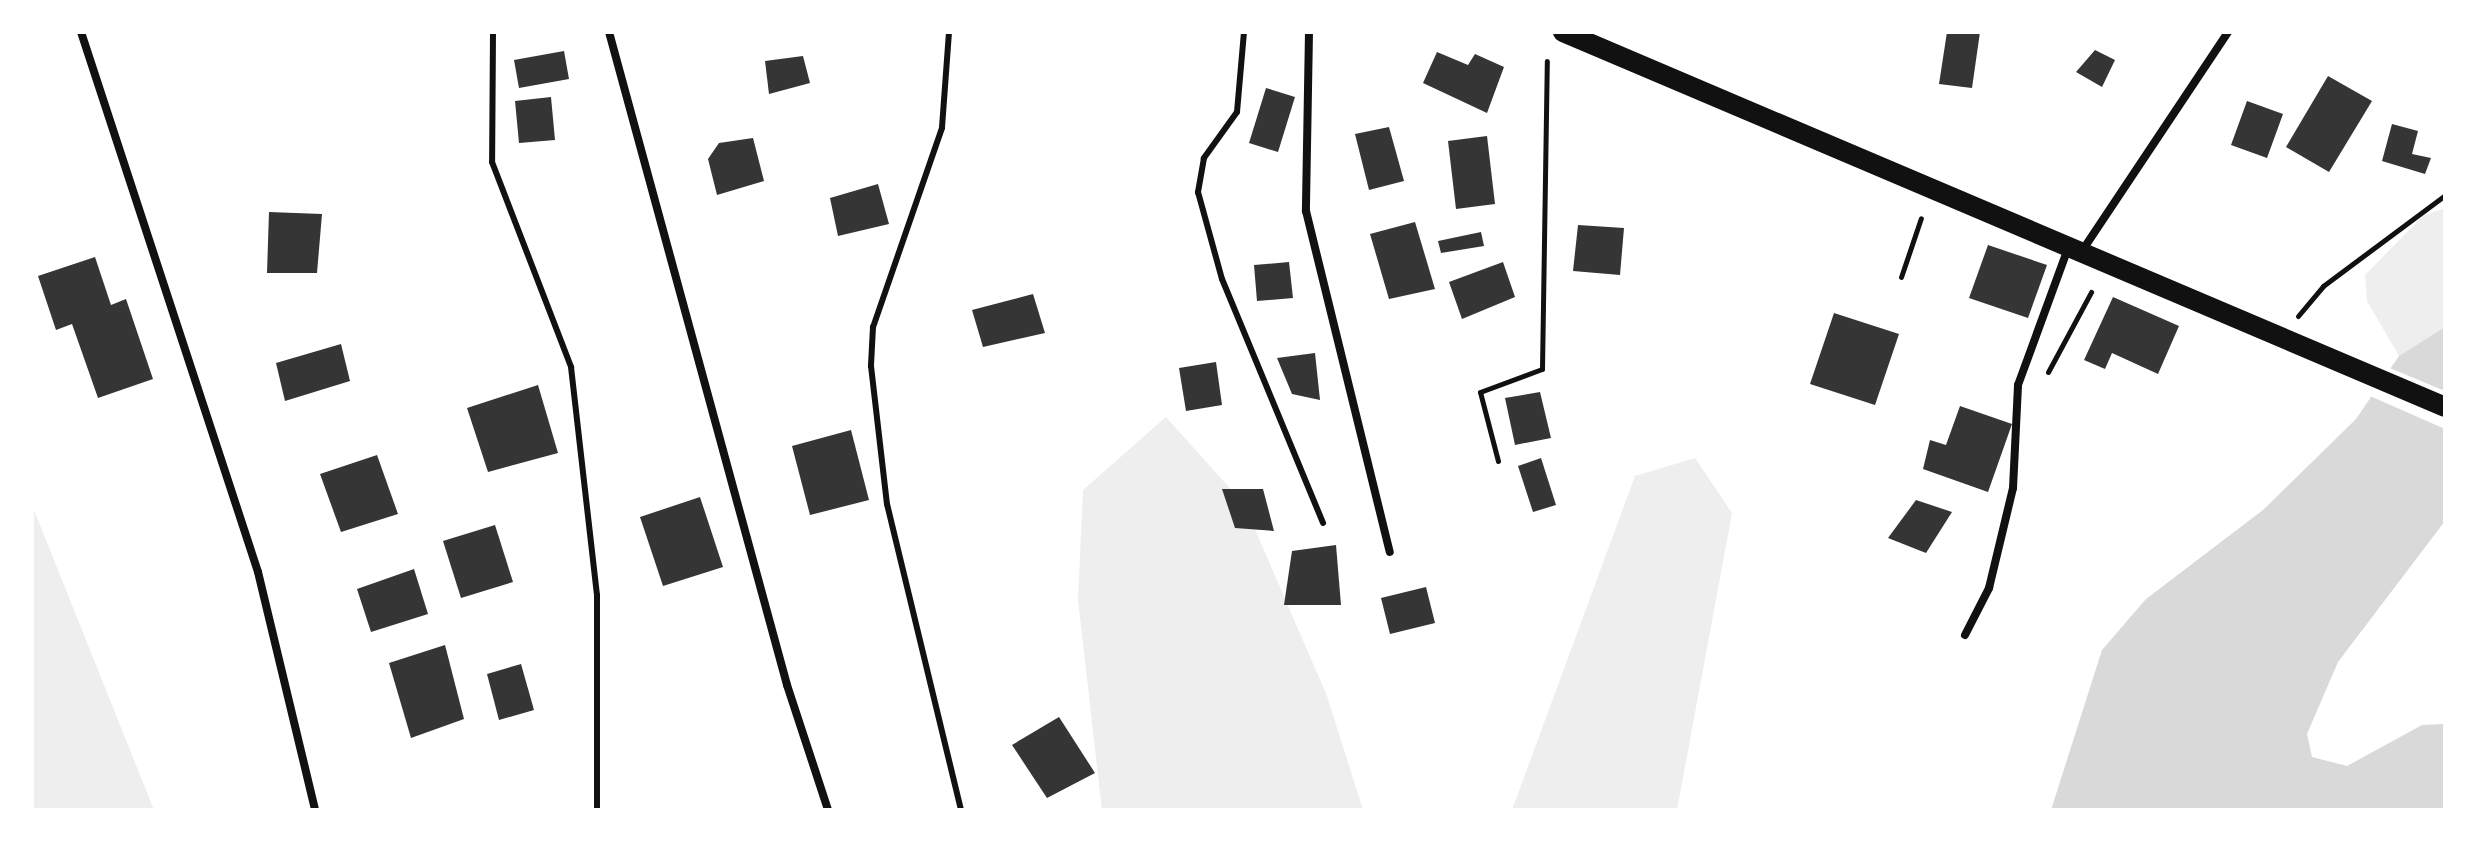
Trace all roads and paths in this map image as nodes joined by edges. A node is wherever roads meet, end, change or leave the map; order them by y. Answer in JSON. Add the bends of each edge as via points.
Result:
{"nodes":[{"id":1,"x":81,"y":32,"type":"edge"},
{"id":2,"x":493,"y":32,"type":"edge"},
{"id":3,"x":609,"y":32,"type":"edge"},
{"id":4,"x":949,"y":32,"type":"edge"},
{"id":5,"x":1244,"y":32,"type":"edge"},
{"id":6,"x":1309,"y":32,"type":"edge"},
{"id":7,"x":1563,"y":32,"type":"edge"},
{"id":8,"x":2228,"y":32,"type":"edge"},
{"id":9,"x":1547,"y":61,"type":"dead end"},
{"id":10,"x":2445,"y":195,"type":"edge"},
{"id":11,"x":1921,"y":218,"type":"dead end"},
{"id":12,"x":2075,"y":249,"type":"junction"},
{"id":13,"x":1901,"y":277,"type":"dead end"},
{"id":14,"x":2091,"y":292,"type":"dead end"},
{"id":15,"x":2280,"y":338,"type":"junction"},
{"id":16,"x":2043,"y":381,"type":"dead end"},
{"id":17,"x":2445,"y":407,"type":"edge"},
{"id":18,"x":1498,"y":461,"type":"dead end"},
{"id":19,"x":1323,"y":523,"type":"dead end"},
{"id":20,"x":1390,"y":552,"type":"dead end"},
{"id":21,"x":1965,"y":635,"type":"dead end"},
{"id":22,"x":315,"y":810,"type":"edge"},
{"id":23,"x":597,"y":810,"type":"edge"},
{"id":24,"x":828,"y":810,"type":"edge"},
{"id":25,"x":961,"y":810,"type":"edge"}],
"edges":[{"from":1,"to":22,"type":"street","via":[[258,572]]},
{"from":2,"to":23,"type":"lane","via":[[492,162],[571,367],[597,595]]},
{"from":3,"to":24,"type":"street","via":[[787,685]]},
{"from":4,"to":25,"type":"lane","via":[[942,128],[873,327],[871,366],[887,504]]},
{"from":5,"to":19,"type":"lane","via":[[1237,112],[1204,158],[1198,192],[1222,279]]},
{"from":6,"to":20,"type":"street","via":[[1306,211]]},
{"from":7,"to":12,"type":"main road"},
{"from":8,"to":12,"type":"street"},
{"from":9,"to":18,"type":"path","via":[[1542,369],[1480,392]]},
{"from":10,"to":15,"type":"path","via":[[2323,286]]},
{"from":11,"to":13,"type":"path"},
{"from":12,"to":15,"type":"main road"},
{"from":12,"to":21,"type":"street","via":[[2018,385],[2015,474],[1998,560]]},
{"from":14,"to":16,"type":"path"},
{"from":15,"to":17,"type":"main road"}]}
